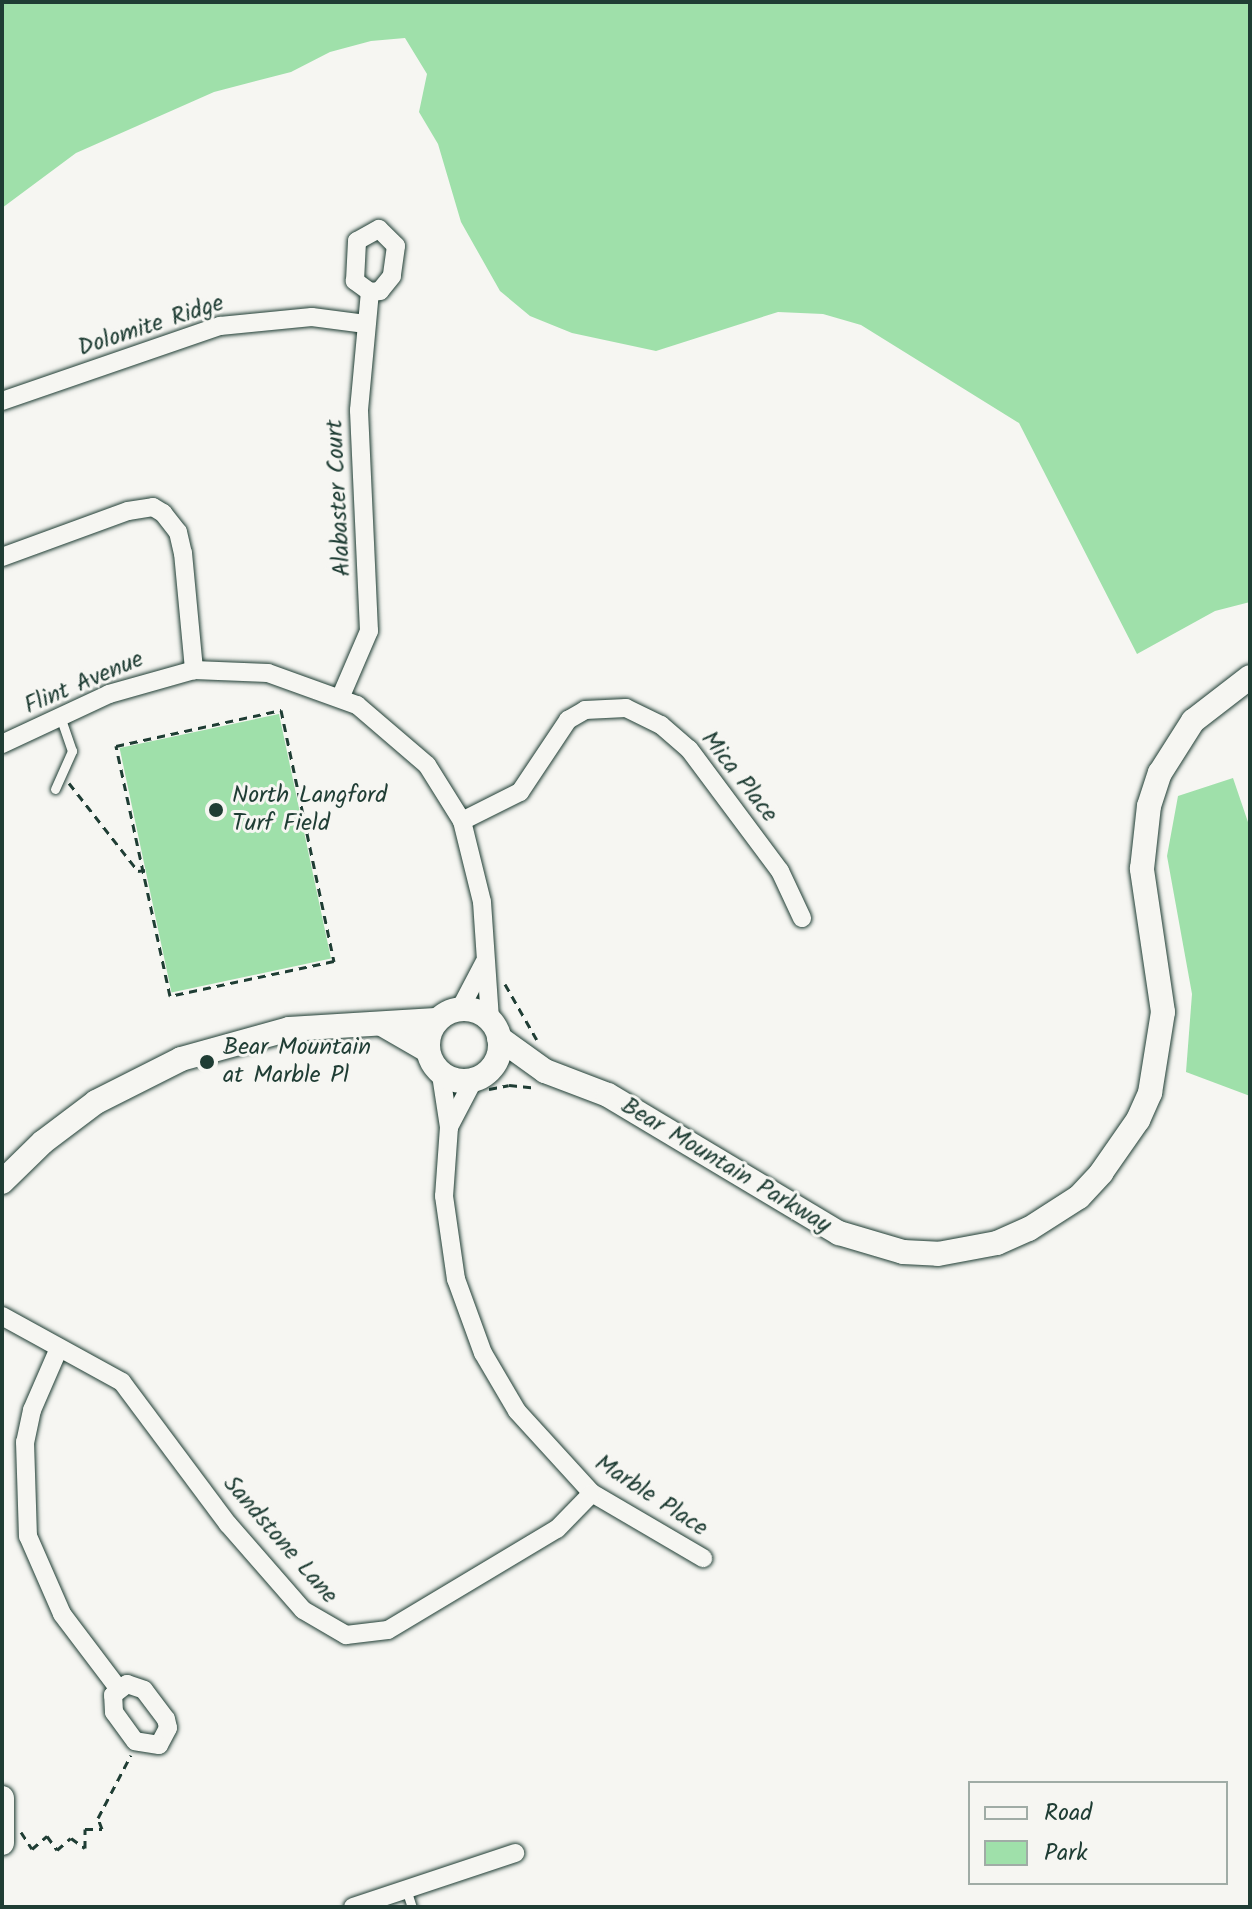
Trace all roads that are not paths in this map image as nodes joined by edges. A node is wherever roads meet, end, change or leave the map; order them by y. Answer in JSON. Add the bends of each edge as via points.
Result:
{"nodes":[{"id":1,"x":370,"y":292,"type":"dead end"},
{"id":2,"x":366,"y":324,"type":"junction"},
{"id":3,"x":2,"y":401,"type":"edge"},
{"id":4,"x":2,"y":557,"type":"edge"},
{"id":5,"x":194,"y":670,"type":"junction"},
{"id":6,"x":1250,"y":677,"type":"edge"},
{"id":7,"x":341,"y":696,"type":"junction"},
{"id":8,"x":60,"y":717,"type":"junction"},
{"id":9,"x":2,"y":744,"type":"edge"},
{"id":10,"x":55,"y":789,"type":"dead end"},
{"id":11,"x":462,"y":821,"type":"junction"},
{"id":12,"x":802,"y":918,"type":"dead end"},
{"id":13,"x":484,"y":963,"type":"junction"},
{"id":14,"x":460,"y":1009,"type":"junction"},
{"id":15,"x":436,"y":1020,"type":"junction"},
{"id":16,"x":382,"y":1024,"type":"junction"},
{"id":17,"x":494,"y":1028,"type":"junction"},
{"id":18,"x":427,"y":1050,"type":"junction"},
{"id":19,"x":441,"y":1075,"type":"junction"},
{"id":20,"x":539,"y":1080,"type":"junction"},
{"id":21,"x":482,"y":1082,"type":"junction"},
{"id":22,"x":449,"y":1127,"type":"junction"},
{"id":23,"x":2,"y":1182,"type":"edge"},
{"id":24,"x":2,"y":1316,"type":"edge"},
{"id":25,"x":59,"y":1348,"type":"junction"},
{"id":26,"x":592,"y":1493,"type":"junction"},
{"id":27,"x":703,"y":1558,"type":"dead end"},
{"id":28,"x":118,"y":1688,"type":"dead end"},
{"id":29,"x":2,"y":1798,"type":"edge"},
{"id":30,"x":9,"y":1837,"type":"edge"},
{"id":31,"x":515,"y":1853,"type":"dead end"},
{"id":32,"x":409,"y":1898,"type":"edge"},
{"id":33,"x":353,"y":1907,"type":"edge"}],
"edges":[{"from":1,"to":2,"type":"street","name":"Alabaster Court"},
{"from":2,"to":3,"type":"street","name":"Dolomite Ridge","via":[[289,317],[220,326]]},
{"from":2,"to":7,"type":"street","name":"Alabaster Court","via":[[359,410],[369,631]]},
{"from":4,"to":5,"type":"street","via":[[141,507],[163,513],[181,543]]},
{"from":5,"to":7,"type":"street","name":"Flint Avenue","via":[[268,673]]},
{"from":5,"to":8,"type":"street","name":"Flint Avenue","via":[[137,683]]},
{"from":6,"to":20,"type":"street","name":"Bear Mountain Parkway","via":[[1193,721],[1160,773],[1149,806],[1142,869],[1163,1012],[1150,1093],[1122,1148],[1101,1173],[1079,1197],[1029,1229],[997,1243],[938,1254],[870,1243],[816,1222],[608,1095]]},
{"from":7,"to":11,"type":"street","name":"Flint Avenue","via":[[410,747]]},
{"from":8,"to":9,"type":"street","name":"Flint Avenue"},
{"from":8,"to":10,"type":"lane","via":[[72,751]]},
{"from":11,"to":12,"type":"street","name":"Mica Place","via":[[530,783],[568,720],[585,710],[626,708],[661,725],[689,749],[780,871]]},
{"from":11,"to":13,"type":"street","name":"Flint Avenue","via":[[481,891]]},
{"from":13,"to":14,"type":"street","name":"Flint Avenue"},
{"from":13,"to":17,"type":"street","name":"Flint Avenue"},
{"from":14,"to":15,"type":"street"},
{"from":14,"to":17,"type":"street"},
{"from":15,"to":16,"type":"street"},
{"from":15,"to":18,"type":"street"},
{"from":16,"to":18,"type":"street"},
{"from":16,"to":23,"type":"street","via":[[289,1029],[181,1059],[96,1102]]},
{"from":17,"to":20,"type":"street","name":"Bear Mountain Parkway"},
{"from":17,"to":21,"type":"street","via":[[500,1049]]},
{"from":18,"to":19,"type":"street"},
{"from":19,"to":21,"type":"street"},
{"from":19,"to":22,"type":"street","name":"Marble Place"},
{"from":20,"to":21,"type":"street","name":"Bear Mountain Parkway"},
{"from":21,"to":22,"type":"street","name":"Marble Place"},
{"from":22,"to":26,"type":"street","name":"Marble Place","via":[[446,1222],[473,1333],[517,1411]]},
{"from":24,"to":25,"type":"street","name":"Sandstone Lane"},
{"from":25,"to":26,"type":"street","name":"Sandstone Lane","via":[[131,1391],[228,1524],[303,1610],[346,1635],[388,1630],[557,1529]]},
{"from":25,"to":28,"type":"street","via":[[32,1410],[25,1442],[28,1536],[62,1614]]},
{"from":26,"to":27,"type":"street","name":"Marble Place"},
{"from":29,"to":30,"type":"street"},
{"from":31,"to":32,"type":"street"},
{"from":32,"to":33,"type":"street"}]}
